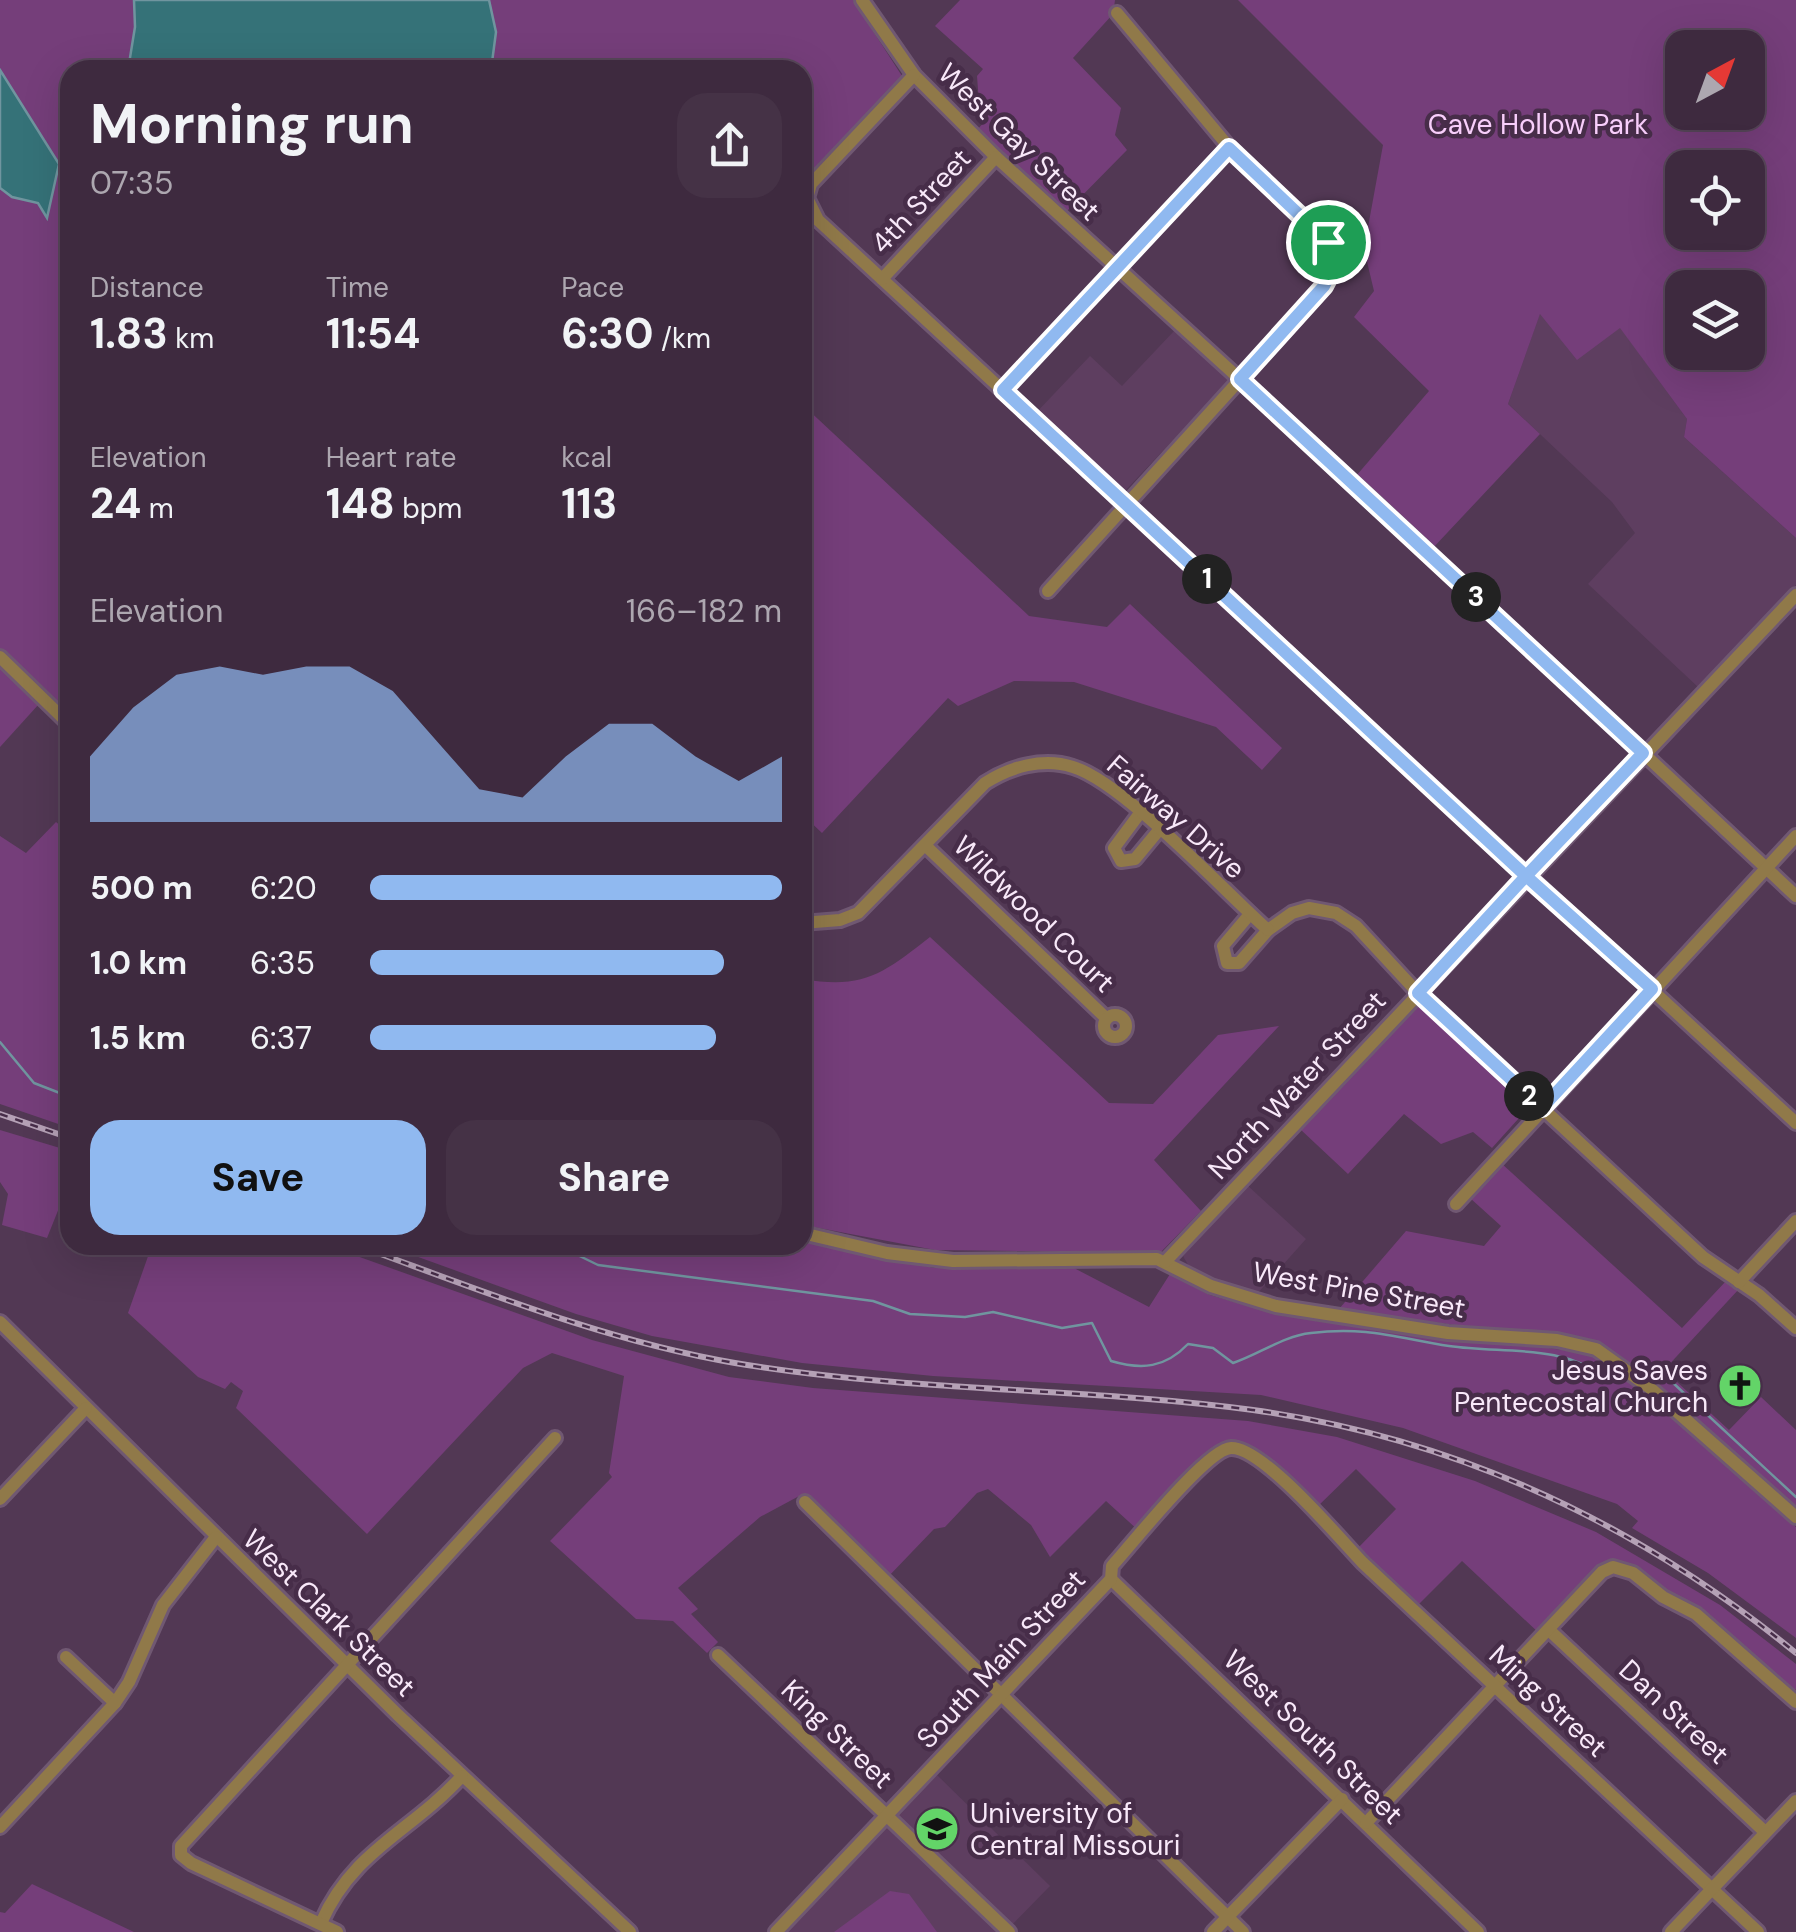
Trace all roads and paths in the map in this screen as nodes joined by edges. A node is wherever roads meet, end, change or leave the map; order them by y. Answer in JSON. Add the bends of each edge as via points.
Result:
{"nodes":[{"id":1,"x":862,"y":0,"type":"edge"},
{"id":2,"x":1117,"y":13,"type":"dead end"},
{"id":3,"x":914,"y":76,"type":"junction"},
{"id":4,"x":1229,"y":148,"type":"junction"},
{"id":5,"x":996,"y":157,"type":"junction"},
{"id":6,"x":812,"y":183,"type":"edge"},
{"id":7,"x":812,"y":208,"type":"edge"},
{"id":8,"x":1115,"y":268,"type":"junction"},
{"id":9,"x":882,"y":279,"type":"junction"},
{"id":10,"x":1240,"y":379,"type":"junction"},
{"id":11,"x":1003,"y":390,"type":"junction"},
{"id":12,"x":1126,"y":504,"type":"junction"},
{"id":13,"x":1048,"y":591,"type":"dead end"},
{"id":14,"x":1796,"y":595,"type":"edge"},
{"id":15,"x":0,"y":657,"type":"edge"},
{"id":16,"x":60,"y":715,"type":"edge"},
{"id":17,"x":1643,"y":753,"type":"junction"},
{"id":18,"x":1140,"y":812,"type":"junction"},
{"id":19,"x":1159,"y":830,"type":"junction"},
{"id":20,"x":1796,"y":836,"type":"edge"},
{"id":21,"x":927,"y":847,"type":"junction"},
{"id":22,"x":1766,"y":868,"type":"junction"},
{"id":23,"x":1526,"y":876,"type":"junction"},
{"id":24,"x":1796,"y":896,"type":"edge"},
{"id":25,"x":1250,"y":914,"type":"junction"},
{"id":26,"x":812,"y":922,"type":"edge"},
{"id":27,"x":1268,"y":930,"type":"junction"},
{"id":28,"x":1652,"y":989,"type":"junction"},
{"id":29,"x":1418,"y":993,"type":"junction"},
{"id":30,"x":1106,"y":1018,"type":"dead end"},
{"id":31,"x":1542,"y":1108,"type":"junction"},
{"id":32,"x":1796,"y":1123,"type":"edge"},
{"id":33,"x":1456,"y":1204,"type":"dead end"},
{"id":34,"x":1796,"y":1221,"type":"edge"},
{"id":35,"x":812,"y":1235,"type":"edge"},
{"id":36,"x":1165,"y":1262,"type":"junction"},
{"id":37,"x":1739,"y":1282,"type":"junction"},
{"id":38,"x":0,"y":1322,"type":"edge"},
{"id":39,"x":1796,"y":1328,"type":"edge"},
{"id":40,"x":86,"y":1408,"type":"junction"},
{"id":41,"x":555,"y":1438,"type":"dead end"},
{"id":42,"x":0,"y":1499,"type":"edge"},
{"id":43,"x":805,"y":1502,"type":"dead end"},
{"id":44,"x":1307,"y":1504,"type":"joint"},
{"id":45,"x":1796,"y":1518,"type":"edge"},
{"id":46,"x":216,"y":1537,"type":"junction"},
{"id":47,"x":1111,"y":1580,"type":"junction"},
{"id":48,"x":1549,"y":1630,"type":"junction"},
{"id":49,"x":718,"y":1654,"type":"dead end"},
{"id":50,"x":66,"y":1657,"type":"dead end"},
{"id":51,"x":346,"y":1662,"type":"junction"},
{"id":52,"x":1496,"y":1687,"type":"junction"},
{"id":53,"x":1002,"y":1696,"type":"junction"},
{"id":54,"x":1796,"y":1702,"type":"edge"},
{"id":55,"x":115,"y":1703,"type":"junction"},
{"id":56,"x":462,"y":1776,"type":"junction"},
{"id":57,"x":1342,"y":1798,"type":"junction"},
{"id":58,"x":1796,"y":1801,"type":"edge"},
{"id":59,"x":887,"y":1816,"type":"junction"},
{"id":60,"x":1366,"y":1824,"type":"junction"},
{"id":61,"x":0,"y":1827,"type":"edge"},
{"id":62,"x":1765,"y":1832,"type":"junction"},
{"id":63,"x":1712,"y":1889,"type":"junction"},
{"id":64,"x":1228,"y":1917,"type":"junction"},
{"id":65,"x":321,"y":1924,"type":"junction"},
{"id":66,"x":337,"y":1932,"type":"edge"},
{"id":67,"x":630,"y":1932,"type":"edge"},
{"id":68,"x":776,"y":1932,"type":"edge"},
{"id":69,"x":1009,"y":1932,"type":"edge"},
{"id":70,"x":1213,"y":1932,"type":"edge"},
{"id":71,"x":1243,"y":1932,"type":"edge"},
{"id":72,"x":1478,"y":1932,"type":"edge"},
{"id":73,"x":1672,"y":1932,"type":"edge"},
{"id":74,"x":1758,"y":1932,"type":"edge"}],
"edges":[{"from":1,"to":3,"type":"street","name":"West Gay Street"},
{"from":2,"to":4,"type":"street"},
{"from":3,"to":5,"type":"street","name":"West Gay Street"},
{"from":3,"to":6,"type":"street"},
{"from":4,"to":8,"type":"street"},
{"from":4,"to":10,"type":"street","via":[[1333,250],[1332,272]]},
{"from":5,"to":8,"type":"street","name":"West Gay Street"},
{"from":5,"to":9,"type":"street","name":"4th Street"},
{"from":7,"to":9,"type":"street"},
{"from":8,"to":10,"type":"street","name":"West Gay Street"},
{"from":8,"to":11,"type":"street"},
{"from":9,"to":11,"type":"street"},
{"from":10,"to":12,"type":"street"},
{"from":10,"to":17,"type":"street","name":"West Gay Street"},
{"from":11,"to":12,"type":"street"},
{"from":12,"to":13,"type":"street"},
{"from":12,"to":23,"type":"street"},
{"from":14,"to":17,"type":"street","name":"North Water Street"},
{"from":15,"to":16,"type":"street"},
{"from":17,"to":22,"type":"street","name":"West Gay Street"},
{"from":17,"to":23,"type":"street","name":"North Water Street"},
{"from":18,"to":19,"type":"street","name":"Fairway Drive"},
{"from":18,"to":19,"type":"street","via":[[1116,841],[1121,861],[1135,859]]},
{"from":18,"to":21,"type":"street","name":"Fairway Drive","via":[[1090,773],[1046,763],[1002,772],[985,783]]},
{"from":19,"to":25,"type":"street","name":"Fairway Drive"},
{"from":20,"to":22,"type":"street"},
{"from":21,"to":26,"type":"street","name":"Fairway Drive","via":[[858,913]]},
{"from":21,"to":30,"type":"street","name":"Wildwood Court"},
{"from":22,"to":24,"type":"street","name":"West Gay Street"},
{"from":22,"to":28,"type":"street"},
{"from":23,"to":28,"type":"street"},
{"from":23,"to":29,"type":"street","name":"North Water Street"},
{"from":25,"to":27,"type":"street","name":"Fairway Drive"},
{"from":25,"to":27,"type":"street","via":[[1223,946],[1228,963],[1239,963]]},
{"from":27,"to":29,"type":"street","via":[[1309,908],[1336,913]]},
{"from":28,"to":31,"type":"street"},
{"from":28,"to":32,"type":"street"},
{"from":29,"to":31,"type":"street"},
{"from":29,"to":36,"type":"street","name":"North Water Street"},
{"from":31,"to":33,"type":"street"},
{"from":31,"to":37,"type":"street","via":[[1703,1257]]},
{"from":34,"to":37,"type":"street"},
{"from":35,"to":36,"type":"street","name":"West Pine Street","via":[[954,1261]]},
{"from":36,"to":45,"type":"street","name":"West Pine Street","via":[[1211,1286],[1276,1306],[1596,1349]]},
{"from":37,"to":39,"type":"street"},
{"from":38,"to":40,"type":"street","name":"West Clark Street"},
{"from":40,"to":42,"type":"street"},
{"from":40,"to":46,"type":"street","name":"West Clark Street"},
{"from":41,"to":51,"type":"street"},
{"from":43,"to":53,"type":"street"},
{"from":44,"to":47,"type":"street","name":"South Main Street","via":[[1246,1451],[1226,1448],[1112,1566]]},
{"from":44,"to":52,"type":"street","name":"Ming Street"},
{"from":46,"to":51,"type":"street","name":"West Clark Street"},
{"from":46,"to":55,"type":"street","via":[[163,1605]]},
{"from":47,"to":53,"type":"street","name":"South Main Street"},
{"from":47,"to":57,"type":"street","name":"West South Street"},
{"from":48,"to":52,"type":"street"},
{"from":48,"to":54,"type":"street","via":[[1613,1567],[1696,1614]]},
{"from":48,"to":62,"type":"street","name":"Dan Street"},
{"from":49,"to":59,"type":"street","name":"King Street"},
{"from":50,"to":55,"type":"street"},
{"from":51,"to":56,"type":"street","name":"West Clark Street"},
{"from":51,"to":65,"type":"street","via":[[181,1846],[182,1855]]},
{"from":52,"to":60,"type":"street"},
{"from":52,"to":63,"type":"street","name":"Ming Street"},
{"from":53,"to":59,"type":"street","name":"South Main Street"},
{"from":53,"to":64,"type":"street"},
{"from":55,"to":61,"type":"street"},
{"from":56,"to":65,"type":"street","via":[[356,1865]]},
{"from":56,"to":67,"type":"street","name":"West Clark Street"},
{"from":57,"to":60,"type":"street","name":"West South Street"},
{"from":57,"to":64,"type":"street"},
{"from":58,"to":62,"type":"street"},
{"from":59,"to":68,"type":"street","name":"South Main Street"},
{"from":59,"to":69,"type":"street","name":"King Street"},
{"from":60,"to":72,"type":"street","name":"West South Street"},
{"from":62,"to":63,"type":"street"},
{"from":63,"to":73,"type":"street"},
{"from":63,"to":74,"type":"street","name":"Ming Street"},
{"from":64,"to":70,"type":"street"},
{"from":64,"to":71,"type":"street"},
{"from":65,"to":66,"type":"street"}]}
